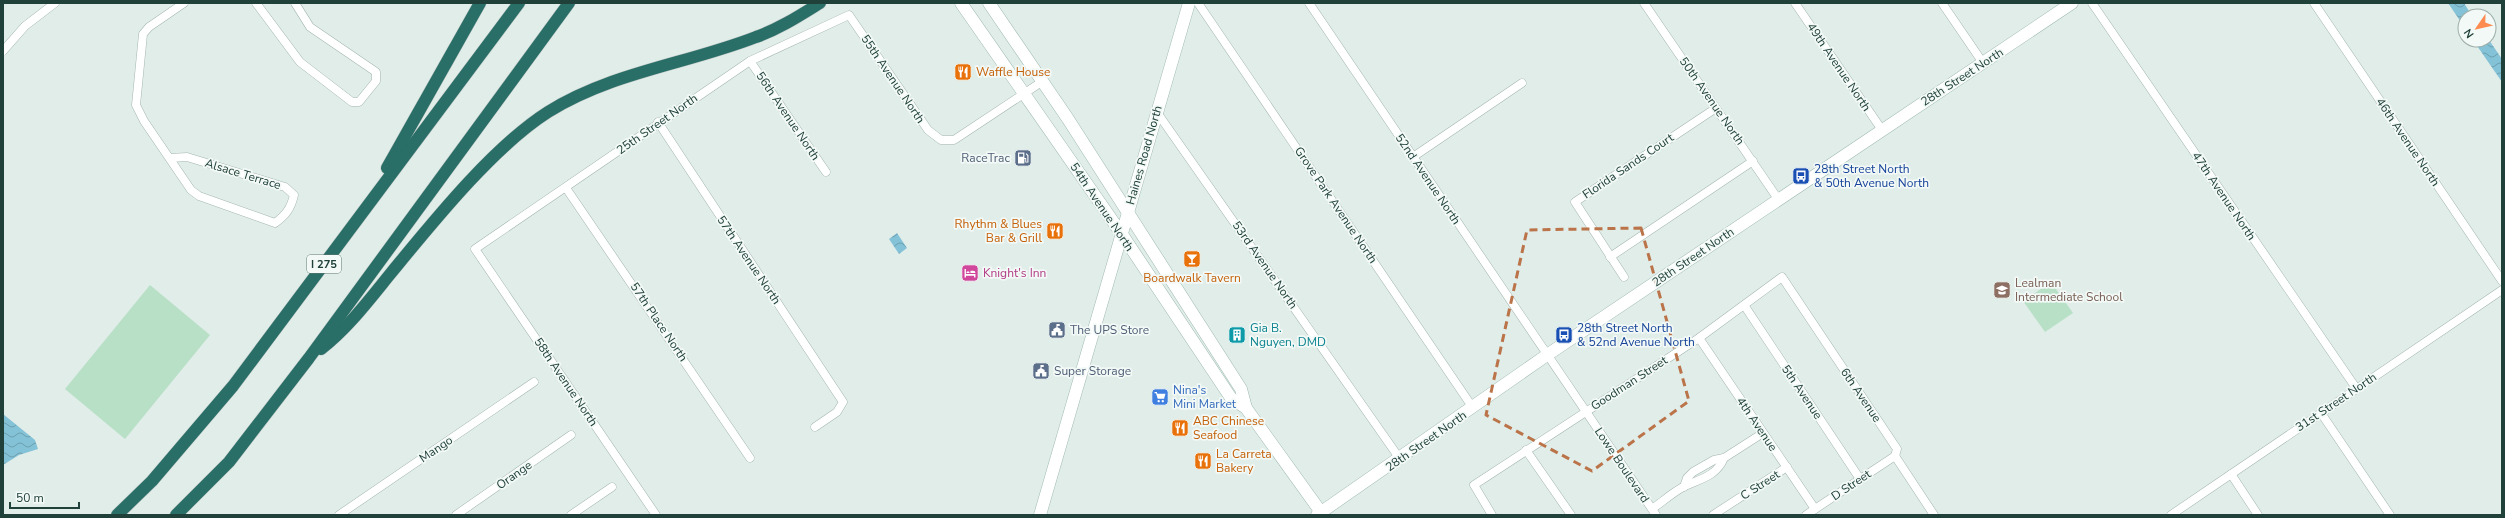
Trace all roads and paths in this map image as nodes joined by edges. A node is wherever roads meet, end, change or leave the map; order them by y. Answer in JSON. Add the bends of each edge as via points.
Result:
{"nodes":[{"id":1,"x":55,"y":3,"type":"edge"},
{"id":2,"x":184,"y":3,"type":"edge"},
{"id":3,"x":256,"y":3,"type":"edge"},
{"id":4,"x":295,"y":3,"type":"edge"},
{"id":5,"x":480,"y":3,"type":"edge"},
{"id":6,"x":518,"y":3,"type":"edge"},
{"id":7,"x":569,"y":3,"type":"edge"},
{"id":8,"x":820,"y":3,"type":"edge"},
{"id":9,"x":961,"y":3,"type":"edge"},
{"id":10,"x":989,"y":3,"type":"edge"},
{"id":11,"x":1189,"y":3,"type":"edge"},
{"id":12,"x":1198,"y":3,"type":"edge"},
{"id":13,"x":1309,"y":3,"type":"edge"},
{"id":14,"x":1644,"y":3,"type":"edge"},
{"id":15,"x":1796,"y":3,"type":"edge"},
{"id":16,"x":1942,"y":3,"type":"edge"},
{"id":17,"x":2072,"y":3,"type":"edge"},
{"id":18,"x":2092,"y":3,"type":"edge"},
{"id":19,"x":2314,"y":3,"type":"edge"},
{"id":20,"x":849,"y":15,"type":"joint"},
{"id":21,"x":3,"y":51,"type":"edge"},
{"id":22,"x":750,"y":61,"type":"junction"},
{"id":23,"x":1983,"y":62,"type":"junction"},
{"id":24,"x":1043,"y":82,"type":"junction"},
{"id":25,"x":1522,"y":83,"type":"dead end"},
{"id":26,"x":1024,"y":94,"type":"junction"},
{"id":27,"x":1716,"y":108,"type":"junction"},
{"id":28,"x":1156,"y":111,"type":"junction"},
{"id":29,"x":658,"y":122,"type":"junction"},
{"id":30,"x":1882,"y":130,"type":"junction"},
{"id":31,"x":1413,"y":157,"type":"junction"},
{"id":32,"x":170,"y":158,"type":"junction"},
{"id":33,"x":1753,"y":161,"type":"junction"},
{"id":34,"x":826,"y":172,"type":"dead end"},
{"id":35,"x":566,"y":188,"type":"junction"},
{"id":36,"x":1778,"y":200,"type":"junction"},
{"id":37,"x":1128,"y":211,"type":"junction"},
{"id":38,"x":352,"y":226,"type":"junction"},
{"id":39,"x":1120,"y":233,"type":"junction"},
{"id":40,"x":475,"y":249,"type":"joint"},
{"id":41,"x":1610,"y":257,"type":"junction"},
{"id":42,"x":1624,"y":277,"type":"dead end"},
{"id":43,"x":1782,"y":277,"type":"joint"},
{"id":44,"x":2502,"y":281,"type":"edge"},
{"id":45,"x":2502,"y":290,"type":"edge"},
{"id":46,"x":1744,"y":305,"type":"junction"},
{"id":47,"x":1699,"y":338,"type":"junction"},
{"id":48,"x":1547,"y":355,"type":"junction"},
{"id":49,"x":309,"y":358,"type":"junction"},
{"id":50,"x":534,"y":382,"type":"dead end"},
{"id":51,"x":2356,"y":388,"type":"junction"},
{"id":52,"x":1246,"y":408,"type":"junction"},
{"id":53,"x":1473,"y":408,"type":"junction"},
{"id":54,"x":1586,"y":411,"type":"junction"},
{"id":55,"x":2321,"y":413,"type":"junction"},
{"id":56,"x":815,"y":427,"type":"dead end"},
{"id":57,"x":1763,"y":433,"type":"junction"},
{"id":58,"x":571,"y":435,"type":"dead end"},
{"id":59,"x":1526,"y":450,"type":"junction"},
{"id":60,"x":1895,"y":456,"type":"junction"},
{"id":61,"x":750,"y":458,"type":"dead end"},
{"id":62,"x":1400,"y":460,"type":"junction"},
{"id":63,"x":1787,"y":467,"type":"junction"},
{"id":64,"x":2231,"y":474,"type":"junction"},
{"id":65,"x":1860,"y":479,"type":"junction"},
{"id":66,"x":612,"y":487,"type":"dead end"},
{"id":67,"x":1815,"y":509,"type":"junction"},
{"id":68,"x":1654,"y":512,"type":"edge"},
{"id":69,"x":1320,"y":514,"type":"edge"},
{"id":70,"x":1932,"y":514,"type":"edge"},
{"id":71,"x":117,"y":515,"type":"edge"},
{"id":72,"x":176,"y":515,"type":"edge"},
{"id":73,"x":339,"y":515,"type":"edge"},
{"id":74,"x":456,"y":515,"type":"edge"},
{"id":75,"x":571,"y":515,"type":"edge"},
{"id":76,"x":656,"y":515,"type":"edge"},
{"id":77,"x":1040,"y":515,"type":"edge"},
{"id":78,"x":1492,"y":515,"type":"edge"},
{"id":79,"x":1571,"y":515,"type":"edge"},
{"id":80,"x":1712,"y":515,"type":"edge"},
{"id":81,"x":1806,"y":515,"type":"edge"},
{"id":82,"x":2171,"y":515,"type":"edge"},
{"id":83,"x":2258,"y":515,"type":"edge"},
{"id":84,"x":2390,"y":515,"type":"edge"}],
"edges":[{"from":1,"to":21,"type":"street","via":[[25,26]]},
{"from":2,"to":32,"type":"street","name":"Alsace Terrace","via":[[143,34],[136,104],[144,121]]},
{"from":3,"to":4,"type":"street","via":[[300,62],[352,102],[359,102],[376,81],[376,72],[310,27]]},
{"from":5,"to":38,"type":"highway"},
{"from":6,"to":38,"type":"highway","number":"I 275"},
{"from":7,"to":49,"type":"highway"},
{"from":8,"to":49,"type":"highway","via":[[784,25],[756,37],[598,86],[547,113],[499,153],[415,244],[338,336]]},
{"from":9,"to":26,"type":"street","name":"54th Avenue North"},
{"from":10,"to":24,"type":"street","name":"54th Avenue North"},
{"from":11,"to":28,"type":"street","name":"Haines Road North","via":[[1175,56]]},
{"from":12,"to":53,"type":"street","name":"Grove Park Avenue North"},
{"from":13,"to":31,"type":"street","name":"52nd Avenue North"},
{"from":14,"to":27,"type":"street","name":"50th Avenue North"},
{"from":15,"to":30,"type":"street","name":"49th Avenue North"},
{"from":16,"to":23,"type":"street"},
{"from":17,"to":23,"type":"street","name":"28th Street North"},
{"from":18,"to":51,"type":"street","name":"47th Avenue North"},
{"from":19,"to":44,"type":"street","name":"46th Avenue North"},
{"from":20,"to":22,"type":"street","name":"25th Street North"},
{"from":20,"to":26,"type":"street","name":"55th Avenue North","via":[[928,130],[941,140],[954,140]]},
{"from":22,"to":29,"type":"street","name":"25th Street North"},
{"from":22,"to":34,"type":"street","name":"56th Avenue North"},
{"from":23,"to":30,"type":"street","name":"28th Street North"},
{"from":24,"to":26,"type":"street"},
{"from":24,"to":37,"type":"street","name":"54th Avenue North"},
{"from":25,"to":31,"type":"street"},
{"from":26,"to":39,"type":"street","name":"54th Avenue North"},
{"from":27,"to":33,"type":"street","name":"50th Avenue North"},
{"from":27,"to":41,"type":"street","name":"Florida Sands Court","via":[[1575,202]]},
{"from":28,"to":37,"type":"street","name":"Haines Road North"},
{"from":28,"to":62,"type":"street","name":"53rd Avenue North"},
{"from":29,"to":35,"type":"street","name":"25th Street North"},
{"from":29,"to":56,"type":"street","name":"57th Avenue North","via":[[840,397],[842,406]]},
{"from":30,"to":36,"type":"street","name":"28th Street North"},
{"from":31,"to":48,"type":"street","name":"52nd Avenue North"},
{"from":32,"to":32,"type":"street","name":"Alsace Terrace","via":[[191,190],[199,196],[275,223],[285,216],[292,204],[294,195],[285,187],[187,157]]},
{"from":33,"to":36,"type":"street","name":"50th Avenue North"},
{"from":33,"to":41,"type":"street"},
{"from":35,"to":40,"type":"street","name":"25th Street North"},
{"from":35,"to":61,"type":"street","name":"57th Place North"},
{"from":36,"to":48,"type":"street","name":"28th Street North"},
{"from":37,"to":39,"type":"street","name":"Haines Road North"},
{"from":37,"to":52,"type":"street","name":"54th Avenue North","via":[[1241,390]]},
{"from":38,"to":71,"type":"highway","number":"I 275","via":[[204,422],[152,481]]},
{"from":39,"to":52,"type":"street","name":"54th Avenue North","via":[[1231,398]]},
{"from":39,"to":77,"type":"street","name":"Haines Road North"},
{"from":40,"to":76,"type":"street","name":"58th Avenue North"},
{"from":41,"to":42,"type":"street","name":"Florida Sands Court"},
{"from":43,"to":46,"type":"street","name":"Goodman Street"},
{"from":43,"to":60,"type":"street","name":"6th Avenue","via":[[1897,449]]},
{"from":45,"to":51,"type":"street","name":"31st Street North"},
{"from":46,"to":47,"type":"street","name":"Goodman Street"},
{"from":46,"to":65,"type":"street","name":"5th Avenue"},
{"from":47,"to":54,"type":"street","name":"Goodman Street"},
{"from":47,"to":57,"type":"street","name":"4th Avenue"},
{"from":48,"to":53,"type":"street","name":"28th Street North"},
{"from":48,"to":54,"type":"street","name":"Lowe Boulevard"},
{"from":49,"to":72,"type":"highway","via":[[229,462]]},
{"from":50,"to":73,"type":"street","name":"Mango"},
{"from":51,"to":55,"type":"street","name":"31st Street North"},
{"from":52,"to":69,"type":"street","name":"54th Avenue North"},
{"from":53,"to":62,"type":"street","name":"28th Street North"},
{"from":54,"to":59,"type":"street","name":"Goodman Street"},
{"from":54,"to":68,"type":"street","name":"Lowe Boulevard"},
{"from":55,"to":64,"type":"street","name":"31st Street North"},
{"from":55,"to":84,"type":"street"},
{"from":57,"to":63,"type":"street","name":"4th Avenue"},
{"from":57,"to":68,"type":"street","via":[[1724,458],[1714,460],[1693,472],[1687,478],[1684,487]]},
{"from":58,"to":74,"type":"street","name":"Orange"},
{"from":59,"to":78,"type":"street","name":"Goodman Street","via":[[1474,485]]},
{"from":59,"to":79,"type":"street"},
{"from":60,"to":65,"type":"street","name":"D Street"},
{"from":60,"to":70,"type":"street","name":"6th Avenue"},
{"from":62,"to":69,"type":"street","name":"28th Street North"},
{"from":63,"to":67,"type":"street","name":"4th Avenue"},
{"from":63,"to":80,"type":"street","name":"C Street"},
{"from":64,"to":82,"type":"street","name":"31st Street North"},
{"from":64,"to":83,"type":"street"},
{"from":65,"to":67,"type":"street","name":"D Street"},
{"from":66,"to":75,"type":"street"},
{"from":67,"to":81,"type":"street","name":"D Street"}]}
